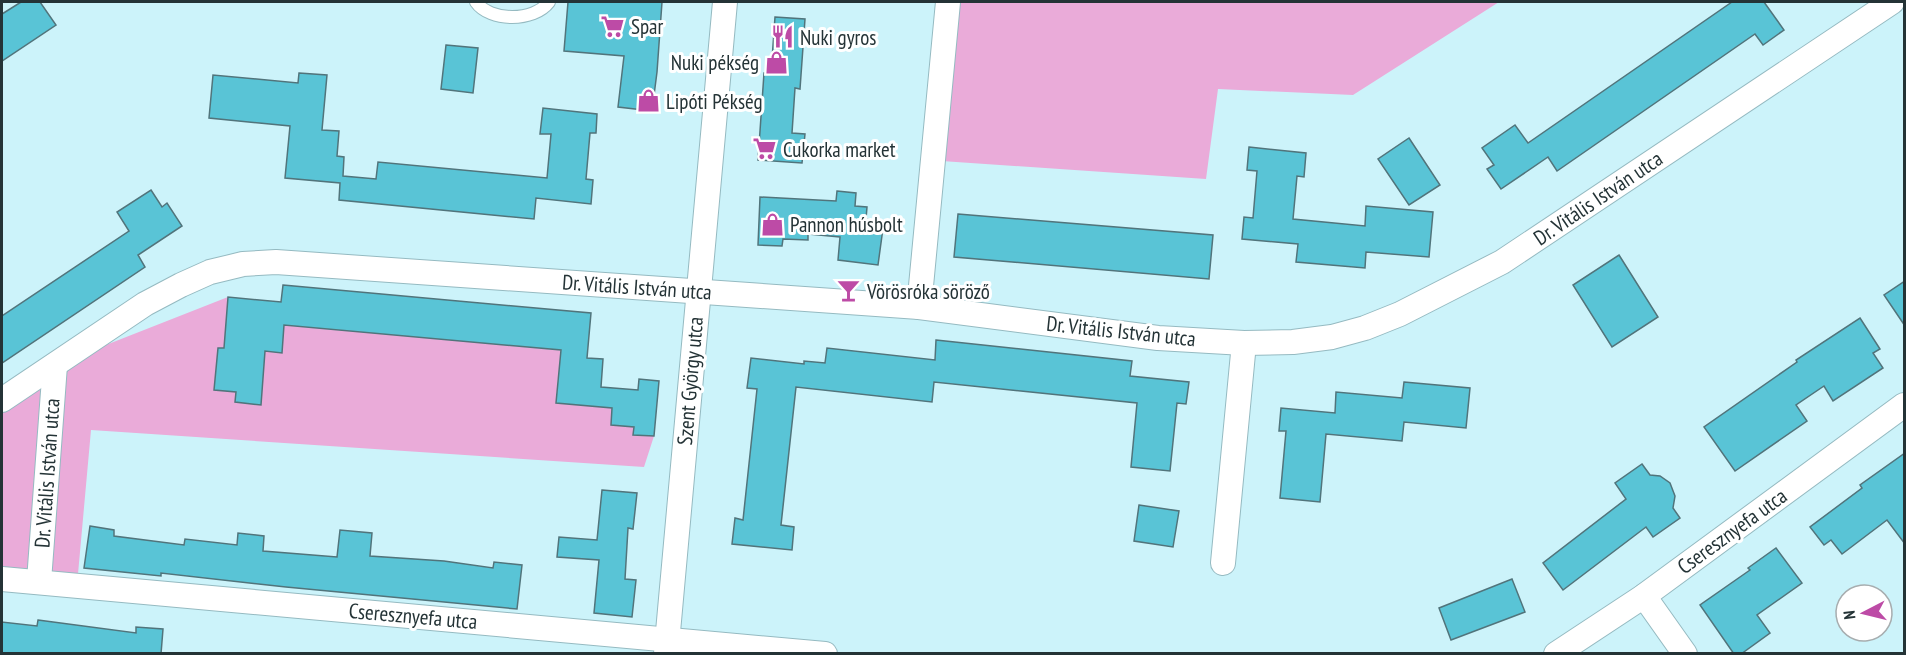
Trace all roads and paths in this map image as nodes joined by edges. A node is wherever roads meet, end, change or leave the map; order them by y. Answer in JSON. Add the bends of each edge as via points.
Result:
{"nodes":[{"id":1,"x":476,"y":2,"type":"edge"},
{"id":2,"x":549,"y":2,"type":"edge"},
{"id":3,"x":725,"y":2,"type":"edge"},
{"id":4,"x":948,"y":2,"type":"edge"},
{"id":5,"x":1892,"y":2,"type":"edge"},
{"id":6,"x":698,"y":291,"type":"junction"},
{"id":7,"x":919,"y":307,"type":"junction"},
{"id":8,"x":1244,"y":343,"type":"junction"},
{"id":9,"x":56,"y":365,"type":"junction"},
{"id":10,"x":2,"y":400,"type":"edge"},
{"id":11,"x":1905,"y":405,"type":"edge"},
{"id":12,"x":1223,"y":563,"type":"dead end"},
{"id":13,"x":2,"y":579,"type":"edge"},
{"id":14,"x":39,"y":581,"type":"junction"},
{"id":15,"x":1644,"y":596,"type":"junction"},
{"id":16,"x":667,"y":647,"type":"edge"},
{"id":17,"x":825,"y":654,"type":"edge"},
{"id":18,"x":1556,"y":654,"type":"edge"},
{"id":19,"x":1685,"y":654,"type":"edge"}],
"edges":[{"from":1,"to":2,"type":"lane","via":[[481,9],[505,18],[532,14]]},
{"from":3,"to":6,"type":"street","name":"Szent György utca"},
{"from":4,"to":7,"type":"street"},
{"from":5,"to":8,"type":"street","name":"Dr. Vitális István utca","via":[[1502,262],[1365,328],[1293,342]]},
{"from":6,"to":7,"type":"street","name":"Dr. Vitális István utca"},
{"from":6,"to":9,"type":"street","name":"Dr. Vitális István utca","via":[[276,262],[243,264],[210,272],[146,304]]},
{"from":6,"to":16,"type":"street","name":"Szent György utca"},
{"from":7,"to":8,"type":"street","name":"Dr. Vitális István utca","via":[[1158,338]]},
{"from":8,"to":12,"type":"street"},
{"from":9,"to":10,"type":"street","name":"Dr. Vitális István utca"},
{"from":9,"to":14,"type":"street","name":"Dr. Vitális István utca"},
{"from":11,"to":15,"type":"street","name":"Cseresznyefa utca"},
{"from":13,"to":14,"type":"street","name":"Cseresznyefa utca"},
{"from":14,"to":16,"type":"street","name":"Cseresznyefa utca"},
{"from":15,"to":18,"type":"street","name":"Cseresznyefa utca"},
{"from":15,"to":19,"type":"street"},
{"from":16,"to":17,"type":"street","name":"Cseresznyefa utca"}]}
